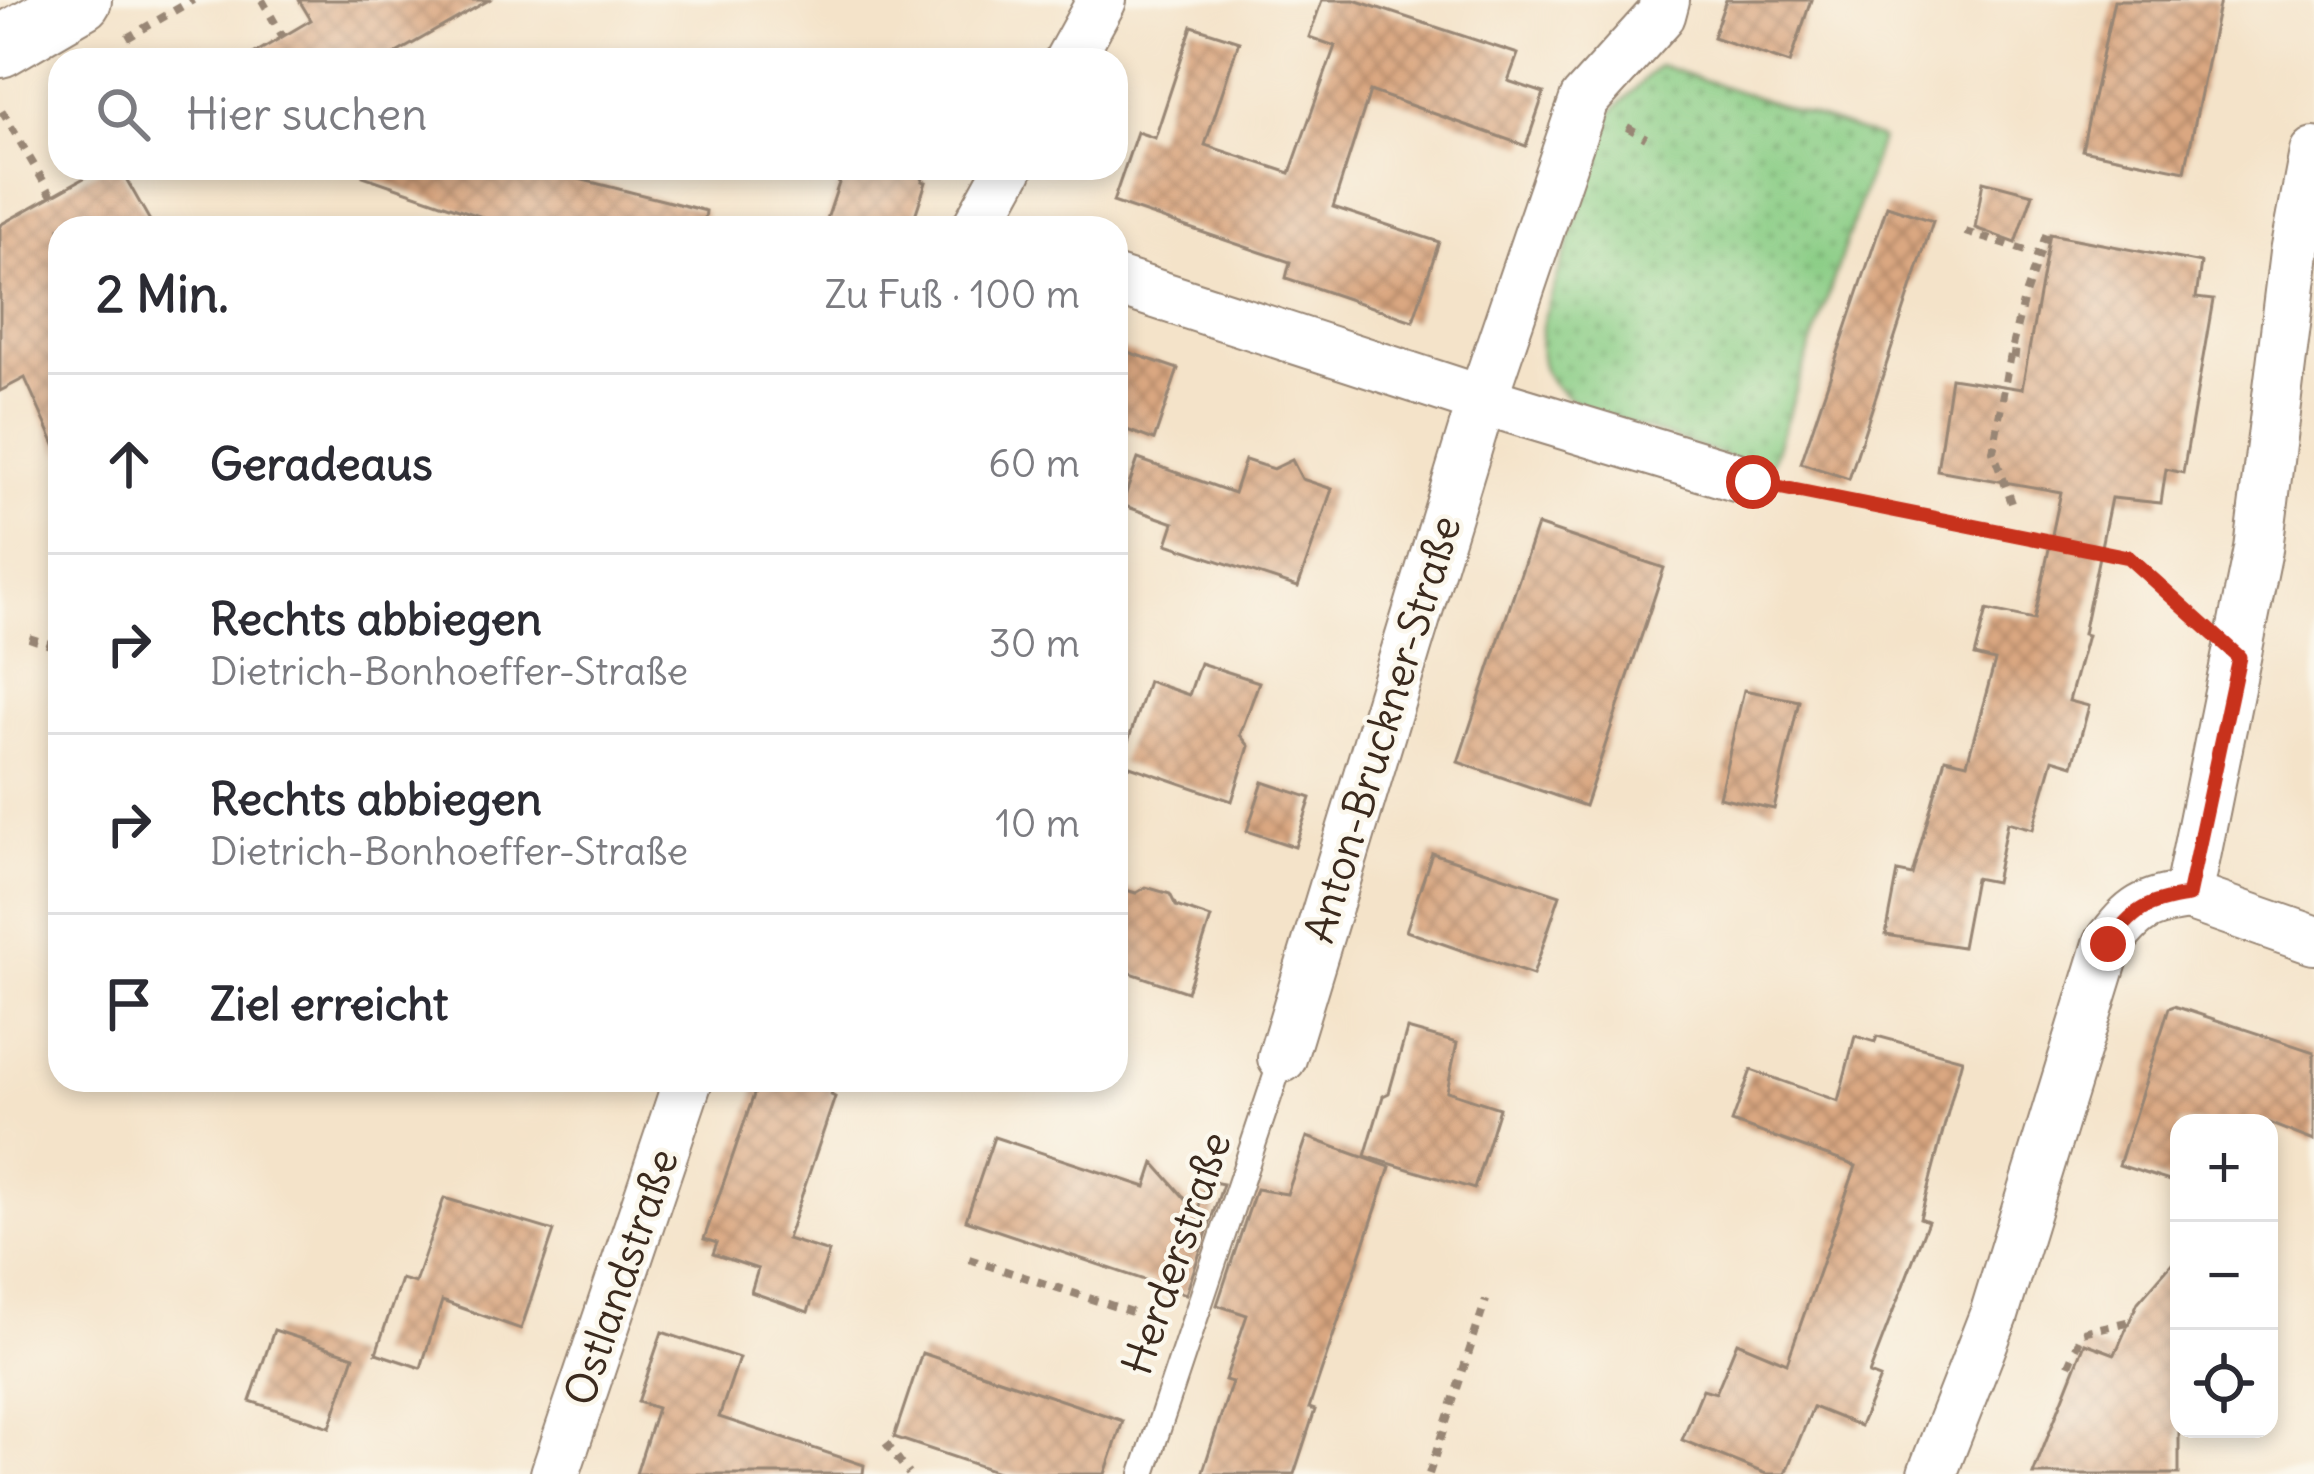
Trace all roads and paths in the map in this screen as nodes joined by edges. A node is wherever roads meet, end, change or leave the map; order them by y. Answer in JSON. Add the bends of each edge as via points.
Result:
{"nodes":[{"id":1,"x":194,"y":0,"type":"edge"},
{"id":2,"x":262,"y":0,"type":"edge"},
{"id":3,"x":1102,"y":0,"type":"edge"},
{"id":4,"x":1665,"y":0,"type":"edge"},
{"id":5,"x":96,"y":24,"type":"edge"},
{"id":6,"x":283,"y":37,"type":"dead end"},
{"id":7,"x":0,"y":47,"type":"edge"},
{"id":8,"x":1076,"y":48,"type":"edge"},
{"id":9,"x":2,"y":111,"type":"edge"},
{"id":10,"x":2314,"y":152,"type":"edge"},
{"id":11,"x":1003,"y":180,"type":"edge"},
{"id":12,"x":52,"y":196,"type":"dead end"},
{"id":13,"x":983,"y":216,"type":"edge"},
{"id":14,"x":2049,"y":227,"type":"dead end"},
{"id":15,"x":1965,"y":232,"type":"dead end"},
{"id":16,"x":2039,"y":255,"type":"junction"},
{"id":17,"x":1128,"y":285,"type":"edge"},
{"id":18,"x":2009,"y":354,"type":"junction"},
{"id":19,"x":2028,"y":356,"type":"dead end"},
{"id":20,"x":1482,"y":400,"type":"junction"},
{"id":21,"x":1753,"y":482,"type":"joint"},
{"id":22,"x":2012,"y":503,"type":"dead end"},
{"id":23,"x":29,"y":638,"type":"dead end"},
{"id":24,"x":48,"y":645,"type":"edge"},
{"id":25,"x":2239,"y":657,"type":"junction"},
{"id":26,"x":2188,"y":896,"type":"junction"},
{"id":27,"x":2314,"y":940,"type":"edge"},
{"id":28,"x":1282,"y":1058,"type":"joint"},
{"id":29,"x":684,"y":1092,"type":"edge"},
{"id":30,"x":969,"y":1258,"type":"dead end"},
{"id":31,"x":1486,"y":1300,"type":"dead end"},
{"id":32,"x":2127,"y":1322,"type":"dead end"},
{"id":33,"x":1190,"y":1330,"type":"junction"},
{"id":34,"x":2068,"y":1364,"type":"dead end"},
{"id":35,"x":886,"y":1443,"type":"dead end"},
{"id":36,"x":555,"y":1474,"type":"edge"},
{"id":37,"x":909,"y":1474,"type":"edge"},
{"id":38,"x":1143,"y":1474,"type":"edge"},
{"id":39,"x":1430,"y":1474,"type":"edge"},
{"id":40,"x":1932,"y":1474,"type":"edge"}],
"edges":[{"from":1,"to":5,"type":"path"},
{"from":2,"to":6,"type":"path"},
{"from":3,"to":8,"type":"street"},
{"from":4,"to":20,"type":"street","name":"Anton-Bruckner-Straße","via":[[1584,100]]},
{"from":5,"to":7,"type":"street"},
{"from":9,"to":12,"type":"path"},
{"from":10,"to":25,"type":"street"},
{"from":11,"to":13,"type":"street"},
{"from":14,"to":16,"type":"path"},
{"from":15,"to":16,"type":"path"},
{"from":16,"to":18,"type":"path"},
{"from":17,"to":20,"type":"street"},
{"from":18,"to":19,"type":"path"},
{"from":18,"to":22,"type":"path","via":[[1993,451]]},
{"from":20,"to":21,"type":"street"},
{"from":20,"to":28,"type":"street","name":"Anton-Bruckner-Straße"},
{"from":21,"to":25,"type":"path","via":[[2128,557]]},
{"from":23,"to":24,"type":"path"},
{"from":25,"to":26,"type":"street"},
{"from":26,"to":27,"type":"street"},
{"from":26,"to":40,"type":"street","via":[[2132,913],[2108,944],[1994,1315]]},
{"from":28,"to":33,"type":"lane","name":"Herderstraße"},
{"from":29,"to":36,"type":"street","name":"Ostlandstraße"},
{"from":30,"to":33,"type":"path"},
{"from":31,"to":39,"type":"path"},
{"from":32,"to":34,"type":"path","via":[[2083,1332]]},
{"from":33,"to":38,"type":"lane","name":"Herderstraße"},
{"from":35,"to":37,"type":"path"}]}
